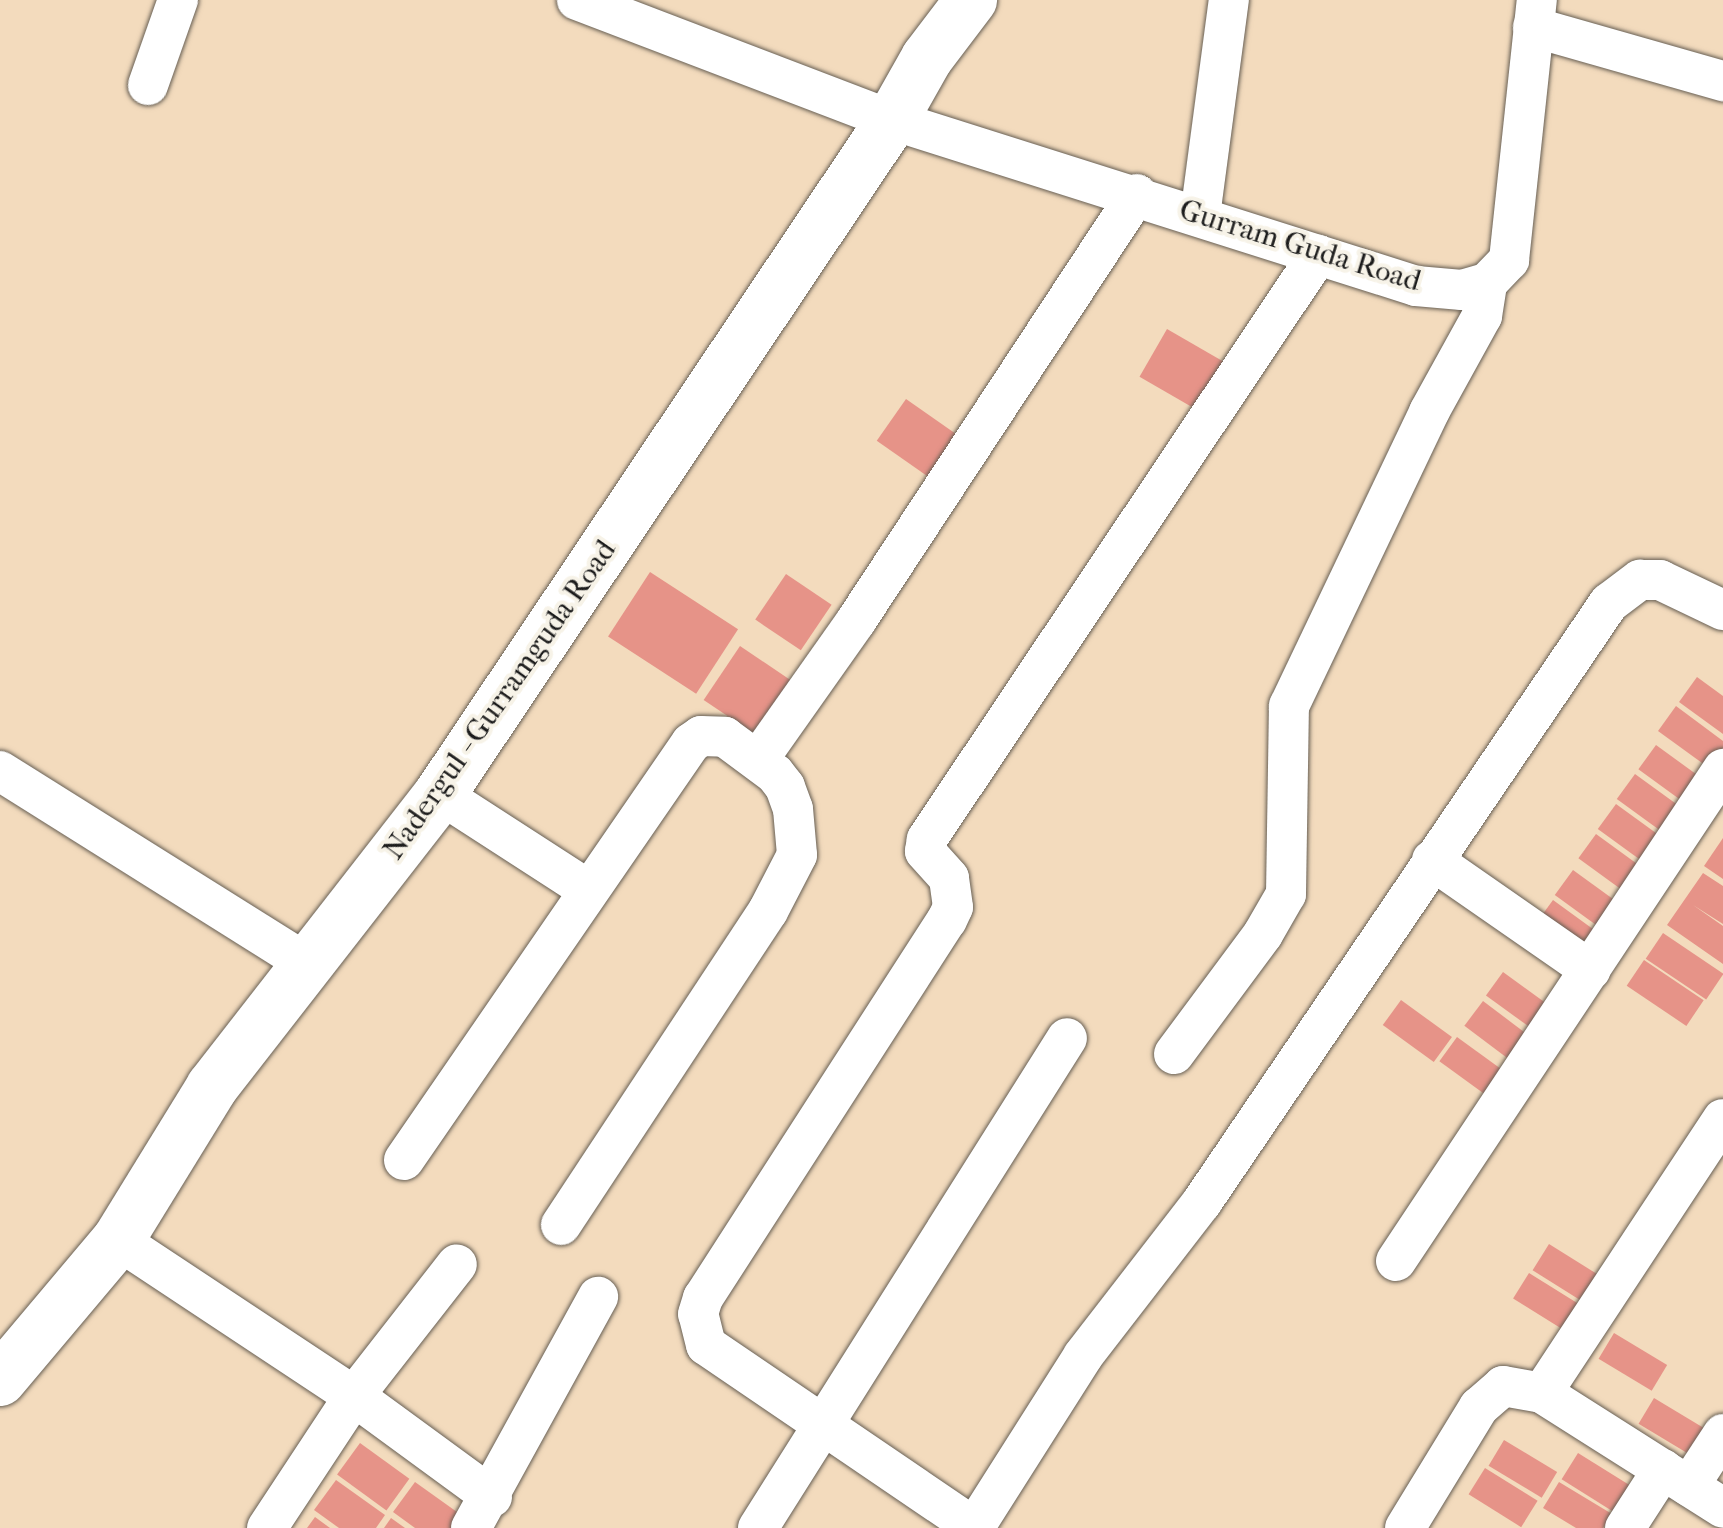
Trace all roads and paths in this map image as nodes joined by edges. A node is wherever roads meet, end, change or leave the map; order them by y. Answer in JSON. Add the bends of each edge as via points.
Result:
{"nodes":[{"id":1,"x":178,"y":0,"type":"edge"},
{"id":2,"x":577,"y":0,"type":"edge"},
{"id":3,"x":971,"y":0,"type":"edge"},
{"id":4,"x":1229,"y":0,"type":"edge"},
{"id":5,"x":1535,"y":13,"type":"edge"},
{"id":6,"x":1723,"y":81,"type":"edge"},
{"id":7,"x":148,"y":86,"type":"dead end"},
{"id":8,"x":892,"y":120,"type":"junction"},
{"id":9,"x":1137,"y":194,"type":"junction"},
{"id":10,"x":1200,"y":216,"type":"junction"},
{"id":11,"x":1318,"y":255,"type":"junction"},
{"id":12,"x":1487,"y":282,"type":"junction"},
{"id":13,"x":1723,"y":610,"type":"edge"},
{"id":14,"x":758,"y":760,"type":"junction"},
{"id":15,"x":1723,"y":769,"type":"edge"},
{"id":16,"x":0,"y":771,"type":"edge"},
{"id":17,"x":440,"y":794,"type":"junction"},
{"id":18,"x":1432,"y":860,"type":"junction"},
{"id":19,"x":587,"y":889,"type":"junction"},
{"id":20,"x":306,"y":964,"type":"junction"},
{"id":21,"x":1590,"y":970,"type":"junction"},
{"id":22,"x":1066,"y":1038,"type":"dead end"},
{"id":23,"x":1174,"y":1054,"type":"dead end"},
{"id":24,"x":1723,"y":1119,"type":"edge"},
{"id":25,"x":404,"y":1160,"type":"dead end"},
{"id":26,"x":561,"y":1225,"type":"dead end"},
{"id":27,"x":118,"y":1240,"type":"junction"},
{"id":28,"x":1396,"y":1262,"type":"dead end"},
{"id":29,"x":458,"y":1264,"type":"dead end"},
{"id":30,"x":598,"y":1297,"type":"dead end"},
{"id":31,"x":0,"y":1380,"type":"edge"},
{"id":32,"x":1542,"y":1393,"type":"junction"},
{"id":33,"x":354,"y":1396,"type":"junction"},
{"id":34,"x":823,"y":1424,"type":"junction"},
{"id":35,"x":1723,"y":1434,"type":"edge"},
{"id":36,"x":1676,"y":1478,"type":"junction"},
{"id":37,"x":1723,"y":1508,"type":"edge"},
{"id":38,"x":482,"y":1512,"type":"edge"},
{"id":39,"x":267,"y":1528,"type":"edge"},
{"id":40,"x":758,"y":1528,"type":"edge"},
{"id":41,"x":974,"y":1528,"type":"edge"},
{"id":42,"x":1406,"y":1528,"type":"edge"},
{"id":43,"x":1625,"y":1528,"type":"edge"}],
"edges":[{"from":1,"to":7,"type":"street"},
{"from":2,"to":8,"type":"street","name":"Gurram Guda Road"},
{"from":3,"to":8,"type":"main road","name":"Nadergul - Gurramguda Road"},
{"from":4,"to":10,"type":"street"},
{"from":5,"to":6,"type":"street"},
{"from":5,"to":12,"type":"street","via":[[1509,260]]},
{"from":8,"to":9,"type":"street","name":"Gurram Guda Road"},
{"from":8,"to":17,"type":"main road","name":"Nadergul - Gurramguda Road"},
{"from":9,"to":10,"type":"street","name":"Gurram Guda Road"},
{"from":9,"to":14,"type":"street"},
{"from":10,"to":11,"type":"street","name":"Gurram Guda Road"},
{"from":11,"to":12,"type":"street","name":"Gurram Guda Road","via":[[1416,286],[1462,290]]},
{"from":11,"to":34,"type":"street","via":[[926,838],[925,851],[948,878],[952,907],[946,920],[703,1298],[698,1314],[706,1345]]},
{"from":12,"to":23,"type":"street","via":[[1482,316],[1429,412],[1290,706],[1286,894]]},
{"from":13,"to":18,"type":"street","via":[[1660,580],[1624,588]]},
{"from":14,"to":19,"type":"street","via":[[725,736],[691,743]]},
{"from":14,"to":26,"type":"street","via":[[785,786],[793,809],[797,855],[789,878]]},
{"from":15,"to":21,"type":"street"},
{"from":16,"to":20,"type":"street"},
{"from":17,"to":19,"type":"street"},
{"from":17,"to":20,"type":"main road","name":"Nadergul - Gurramguda Road"},
{"from":18,"to":21,"type":"street"},
{"from":18,"to":41,"type":"street","via":[[1202,1202],[1082,1356]]},
{"from":19,"to":25,"type":"street"},
{"from":20,"to":27,"type":"main road","name":"Nadergul - Gurramguda Road","via":[[212,1087]]},
{"from":21,"to":28,"type":"street"},
{"from":22,"to":34,"type":"street"},
{"from":24,"to":32,"type":"street"},
{"from":27,"to":31,"type":"main road","name":"Nadergul - Gurramguda Road"},
{"from":27,"to":33,"type":"street"},
{"from":29,"to":33,"type":"street"},
{"from":30,"to":38,"type":"street"},
{"from":32,"to":36,"type":"street"},
{"from":32,"to":42,"type":"street","via":[[1503,1386],[1479,1407]]},
{"from":33,"to":38,"type":"street"},
{"from":33,"to":39,"type":"street"},
{"from":34,"to":40,"type":"street"},
{"from":34,"to":41,"type":"street"},
{"from":35,"to":36,"type":"street"},
{"from":36,"to":37,"type":"street"},
{"from":36,"to":43,"type":"street"}]}
